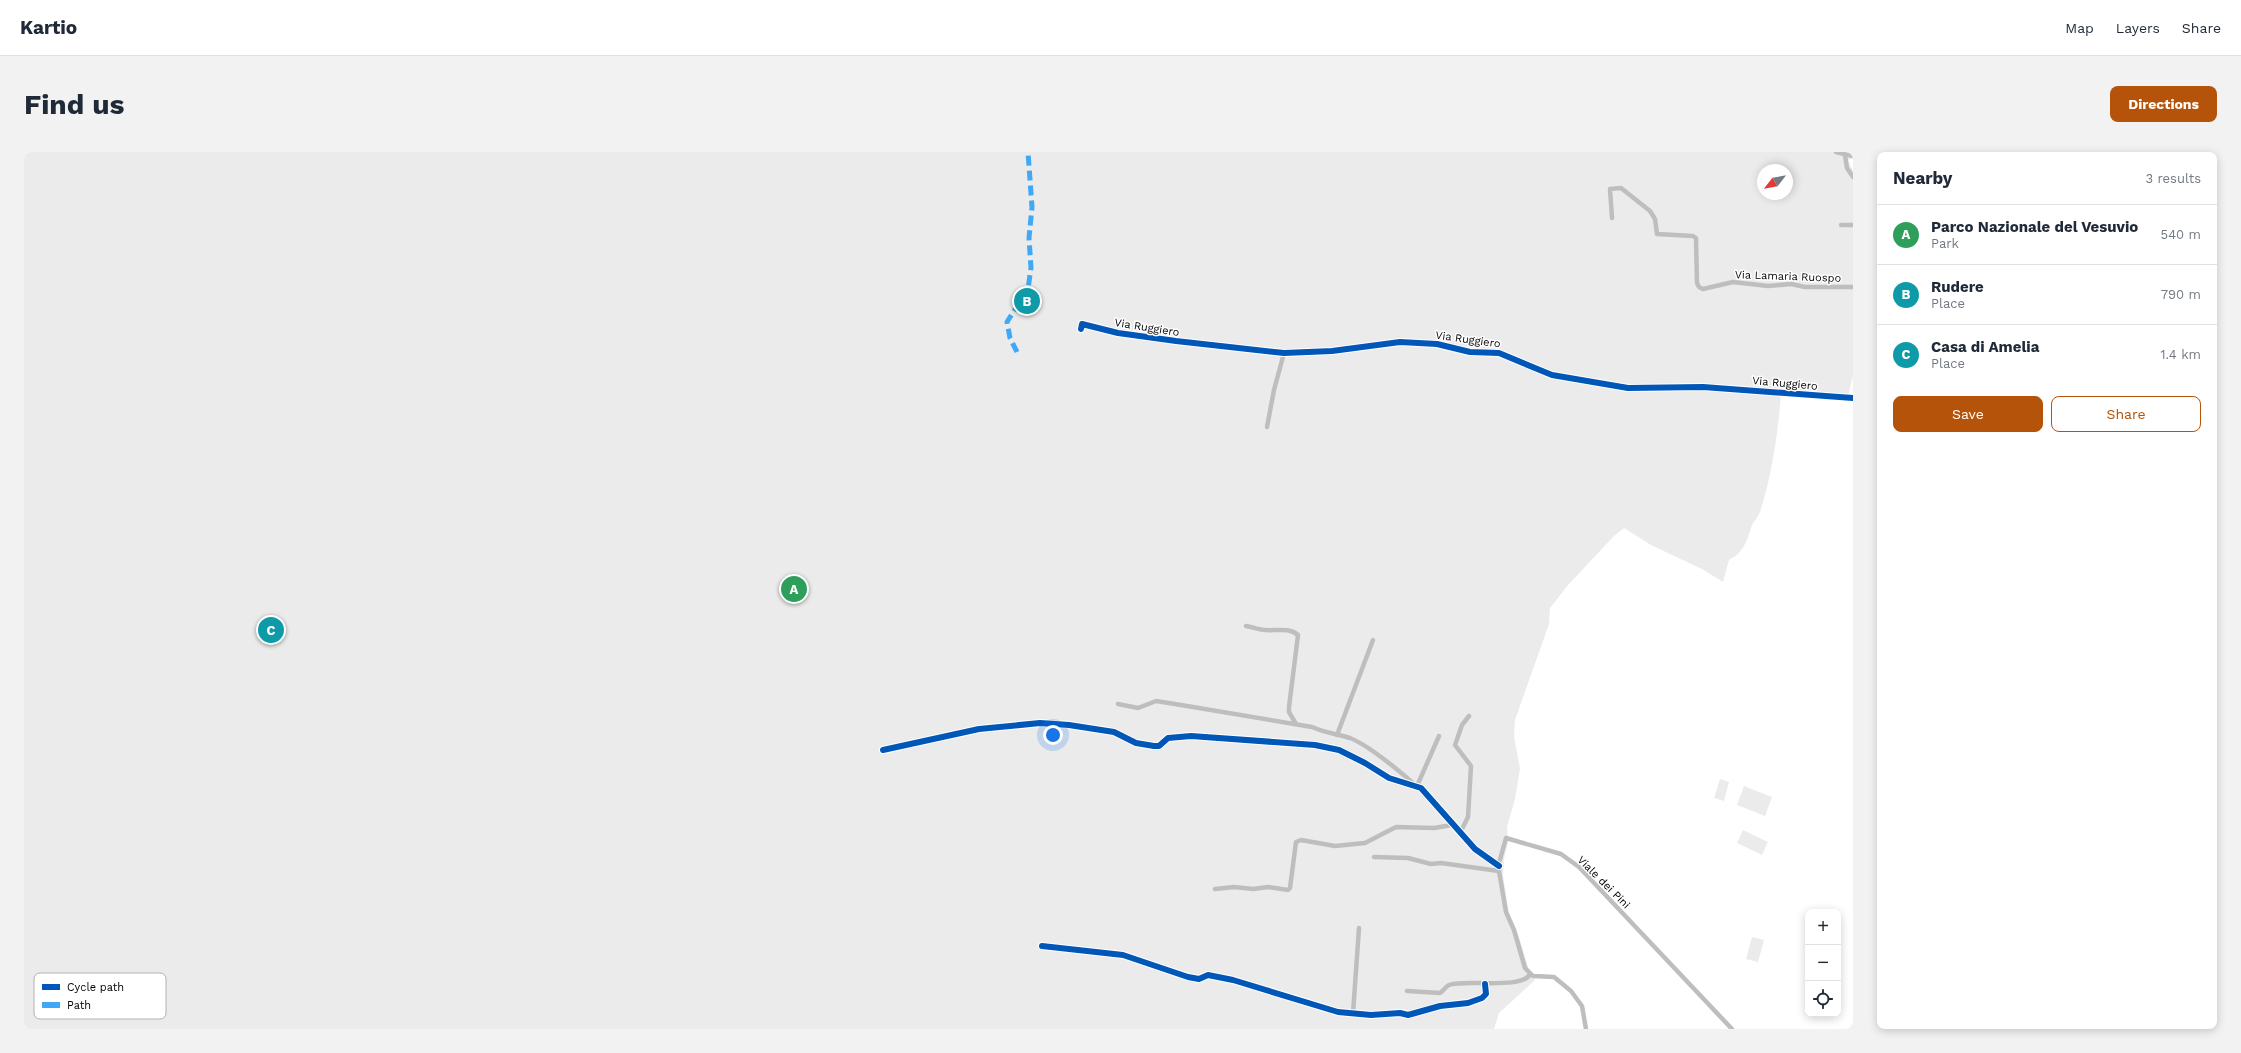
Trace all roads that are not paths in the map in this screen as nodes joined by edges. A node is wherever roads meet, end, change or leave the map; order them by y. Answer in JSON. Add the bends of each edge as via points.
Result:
{"nodes":[{"id":1,"x":1836,"y":152,"type":"edge"},
{"id":2,"x":1845,"y":155,"type":"junction"},
{"id":3,"x":1853,"y":156,"type":"edge"},
{"id":4,"x":1853,"y":176,"type":"edge"},
{"id":5,"x":1612,"y":218,"type":"dead end"},
{"id":6,"x":1841,"y":225,"type":"dead end"},
{"id":7,"x":1853,"y":225,"type":"edge"},
{"id":8,"x":1853,"y":287,"type":"edge"},
{"id":9,"x":1081,"y":329,"type":"dead end"},
{"id":10,"x":1284,"y":353,"type":"junction"},
{"id":11,"x":1853,"y":398,"type":"edge"},
{"id":12,"x":1267,"y":427,"type":"dead end"},
{"id":13,"x":1246,"y":626,"type":"dead end"},
{"id":14,"x":1373,"y":640,"type":"dead end"},
{"id":15,"x":1118,"y":704,"type":"dead end"},
{"id":16,"x":1469,"y":716,"type":"dead end"},
{"id":17,"x":1296,"y":724,"type":"junction"},
{"id":18,"x":1336,"y":735,"type":"junction"},
{"id":19,"x":1439,"y":736,"type":"dead end"},
{"id":20,"x":883,"y":750,"type":"dead end"},
{"id":21,"x":1417,"y":786,"type":"junction"},
{"id":22,"x":1452,"y":824,"type":"junction"},
{"id":23,"x":1460,"y":833,"type":"junction"},
{"id":24,"x":1374,"y":857,"type":"dead end"},
{"id":25,"x":1499,"y":868,"type":"junction"},
{"id":26,"x":1215,"y":889,"type":"dead end"},
{"id":27,"x":1359,"y":928,"type":"dead end"},
{"id":28,"x":1042,"y":946,"type":"dead end"},
{"id":29,"x":1530,"y":974,"type":"junction"},
{"id":30,"x":1485,"y":984,"type":"junction"},
{"id":31,"x":1407,"y":991,"type":"dead end"},
{"id":32,"x":1353,"y":1013,"type":"junction"},
{"id":33,"x":1586,"y":1029,"type":"edge"},
{"id":34,"x":1732,"y":1029,"type":"edge"}],
"edges":[{"from":1,"to":2,"type":"street"},
{"from":2,"to":3,"type":"street"},
{"from":2,"to":4,"type":"street","via":[[1847,168]]},
{"from":5,"to":8,"type":"street","name":"Via Lamaria Ruospo","via":[[1610,189],[1621,188],[1650,211],[1655,220],[1657,234],[1696,238],[1699,287],[1733,282],[1768,286],[1791,284],[1805,287]]},
{"from":6,"to":7,"type":"street"},
{"from":9,"to":10,"type":"street","name":"Via Ruggiero","via":[[1082,324],[1118,333],[1176,342]]},
{"from":10,"to":11,"type":"street","name":"Via Ruggiero","via":[[1332,351],[1400,342],[1437,344],[1470,352],[1499,353],[1552,376],[1628,388],[1703,387]]},
{"from":10,"to":12,"type":"street"},
{"from":13,"to":17,"type":"street","via":[[1267,630],[1278,629],[1298,635],[1289,707]]},
{"from":14,"to":18,"type":"street"},
{"from":15,"to":17,"type":"street","via":[[1138,708],[1152,702],[1162,702]]},
{"from":16,"to":23,"type":"street","via":[[1462,725],[1456,743],[1458,750],[1471,766],[1468,817]]},
{"from":17,"to":18,"type":"street"},
{"from":18,"to":21,"type":"street","via":[[1352,738]]},
{"from":19,"to":21,"type":"street"},
{"from":20,"to":21,"type":"street","via":[[979,730],[1040,724],[1069,725],[1114,732],[1136,743],[1154,746],[1159,746],[1168,738],[1191,736],[1315,745],[1339,750],[1389,778]]},
{"from":21,"to":22,"type":"street"},
{"from":22,"to":23,"type":"street"},
{"from":22,"to":26,"type":"street","via":[[1434,828],[1396,827],[1366,843],[1335,846],[1301,840],[1296,842],[1288,890],[1268,887]]},
{"from":23,"to":25,"type":"street"},
{"from":24,"to":25,"type":"street"},
{"from":25,"to":29,"type":"street","name":"Viale dei Pini","via":[[1506,912],[1525,968]]},
{"from":25,"to":34,"type":"street","name":"Viale dei Pini","via":[[1506,838],[1561,854],[1571,861]]},
{"from":27,"to":32,"type":"street"},
{"from":28,"to":32,"type":"street","via":[[1123,955],[1188,977],[1199,979],[1208,975],[1233,980],[1303,1003]]},
{"from":29,"to":30,"type":"street","via":[[1526,979]]},
{"from":29,"to":33,"type":"street","via":[[1554,977],[1563,984],[1582,1006]]},
{"from":30,"to":31,"type":"street","via":[[1451,984],[1440,993]]},
{"from":30,"to":32,"type":"street","via":[[1485,996],[1468,1003],[1440,1006],[1408,1015]]}]}
